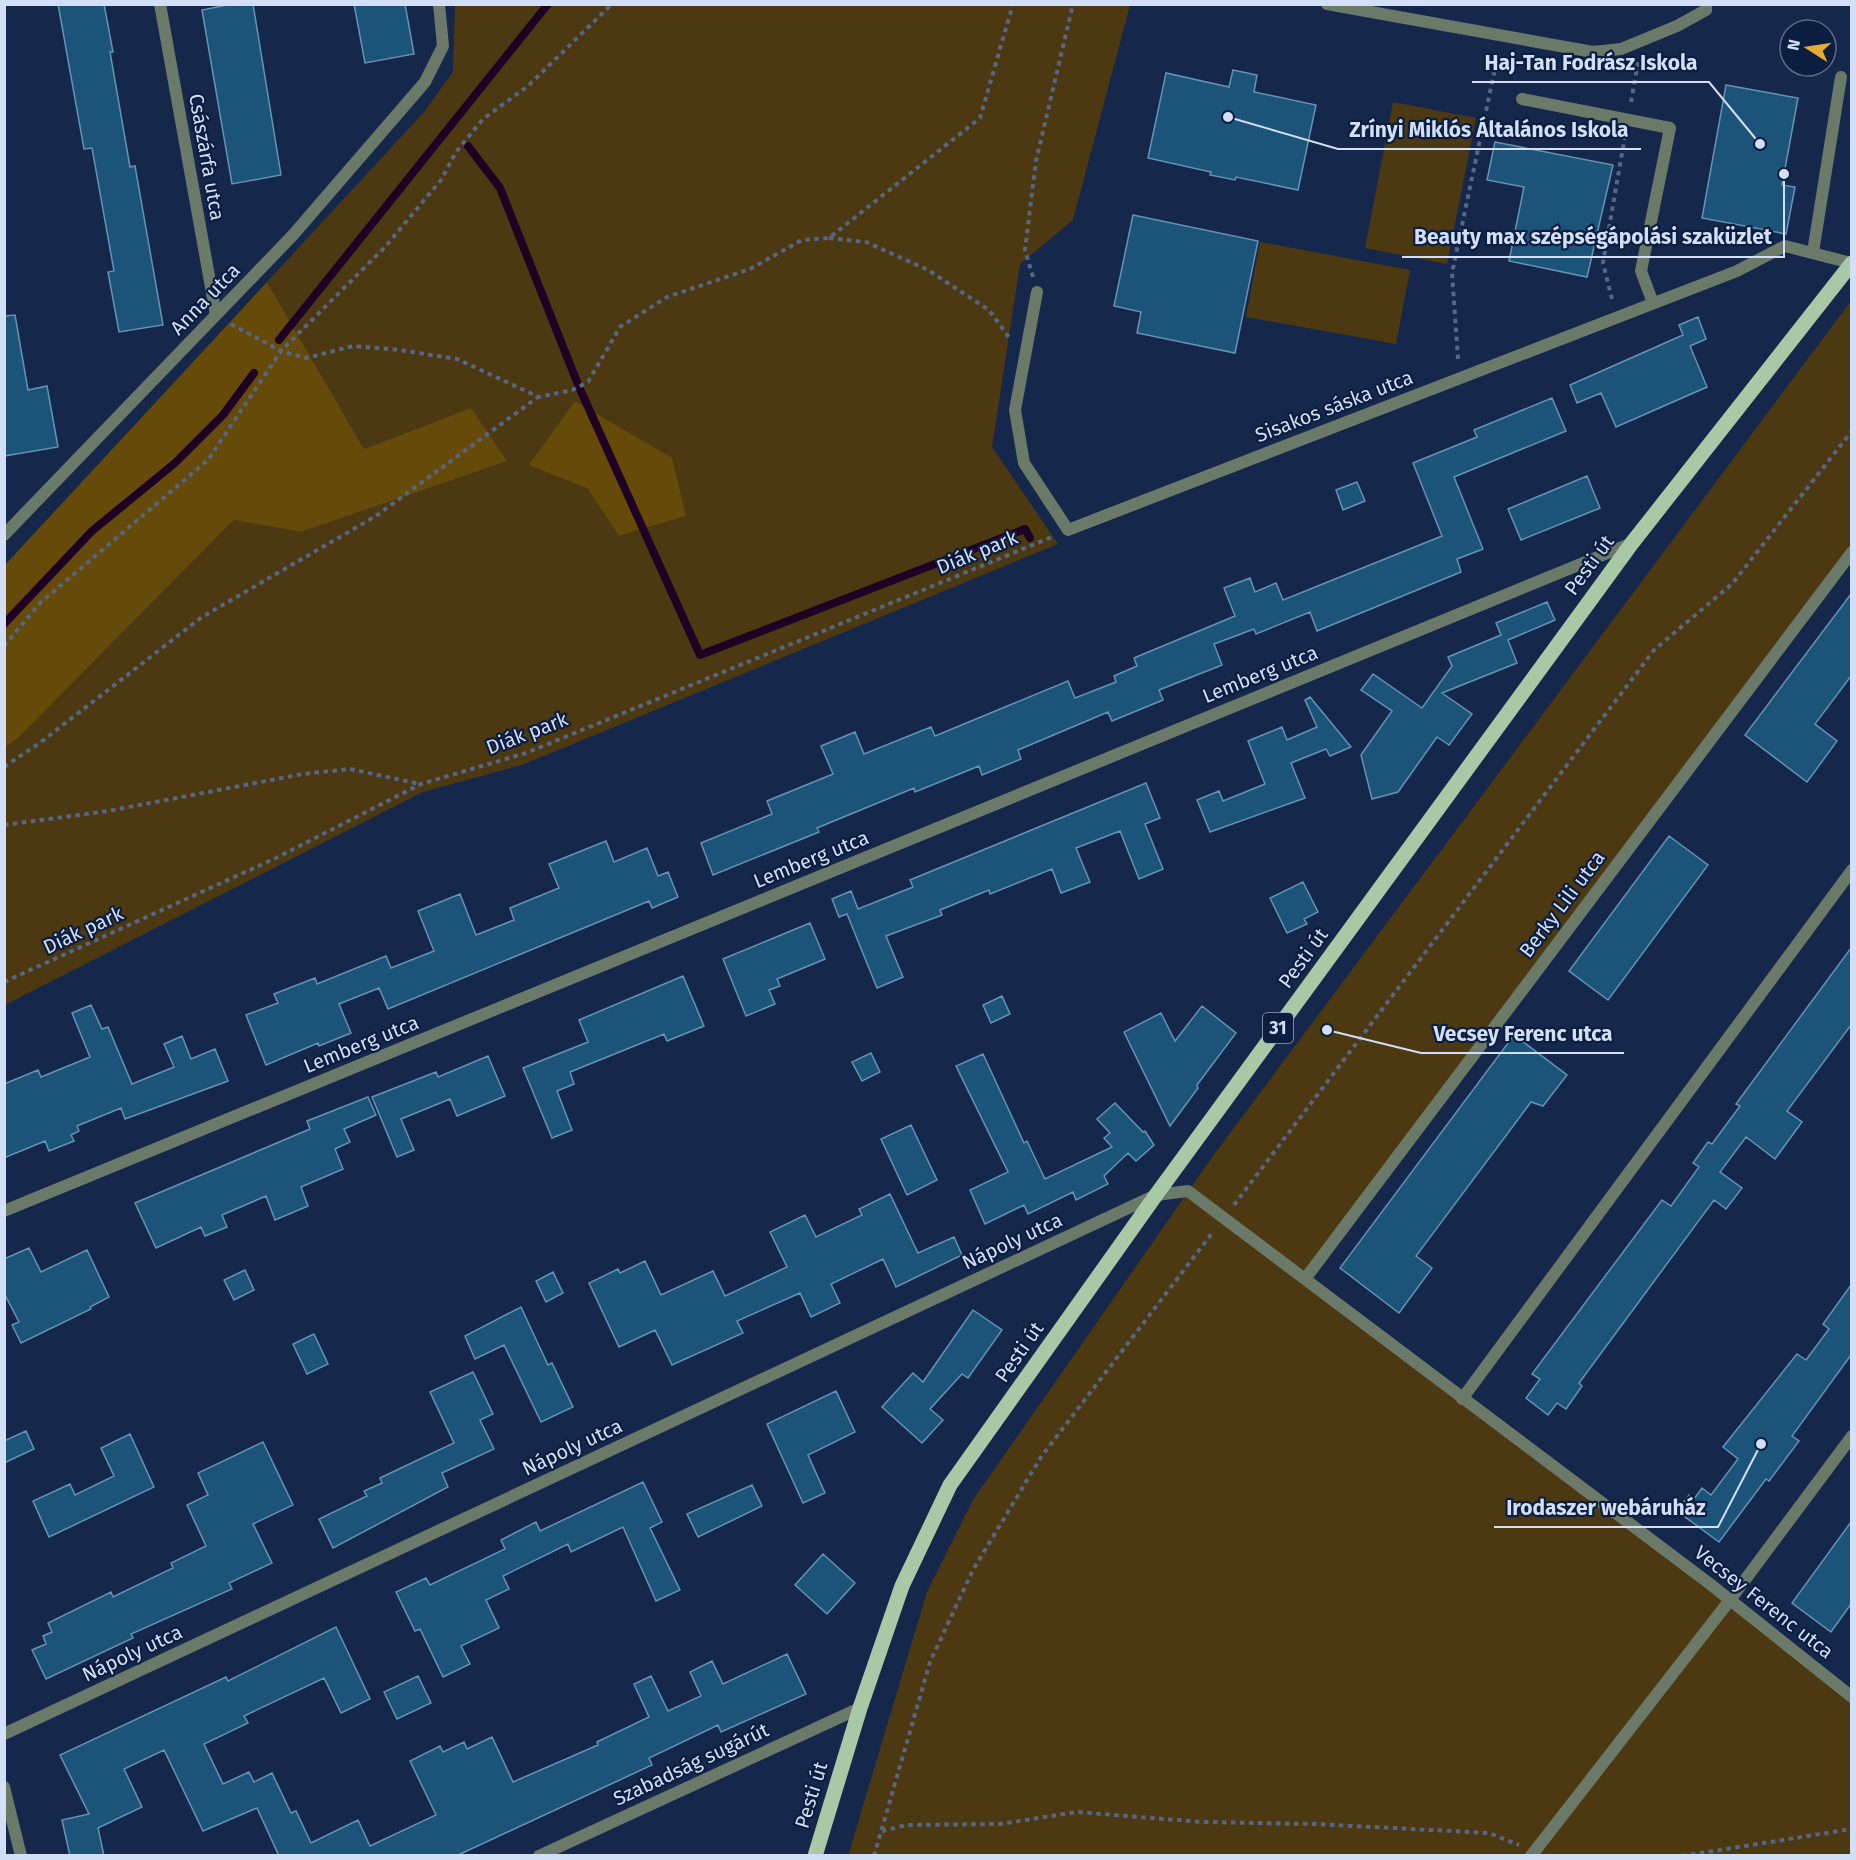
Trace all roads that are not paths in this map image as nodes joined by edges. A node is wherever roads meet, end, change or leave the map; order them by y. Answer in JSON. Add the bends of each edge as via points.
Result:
{"nodes":[{"id":1,"x":160,"y":4,"type":"edge"},
{"id":2,"x":439,"y":4,"type":"edge"},
{"id":3,"x":1327,"y":4,"type":"edge"},
{"id":4,"x":1706,"y":4,"type":"edge"},
{"id":5,"x":1840,"y":77,"type":"dead end"},
{"id":6,"x":1522,"y":99,"type":"dead end"},
{"id":7,"x":1813,"y":252,"type":"junction"},
{"id":8,"x":1851,"y":263,"type":"edge"},
{"id":9,"x":1036,"y":292,"type":"road end"},
{"id":10,"x":1653,"y":303,"type":"junction"},
{"id":11,"x":216,"y":315,"type":"junction"},
{"id":12,"x":4,"y":535,"type":"edge"},
{"id":13,"x":1632,"y":543,"type":"junction"},
{"id":14,"x":1851,"y":552,"type":"edge"},
{"id":15,"x":1851,"y":870,"type":"edge"},
{"id":16,"x":1156,"y":1195,"type":"junction"},
{"id":17,"x":4,"y":1211,"type":"edge"},
{"id":18,"x":1305,"y":1280,"type":"junction"},
{"id":19,"x":1462,"y":1399,"type":"junction"},
{"id":20,"x":1851,"y":1436,"type":"edge"},
{"id":21,"x":1730,"y":1600,"type":"junction"},
{"id":22,"x":1851,"y":1697,"type":"edge"},
{"id":23,"x":860,"y":1708,"type":"junction"},
{"id":24,"x":4,"y":1734,"type":"edge"},
{"id":25,"x":4,"y":1787,"type":"edge"},
{"id":26,"x":1533,"y":1853,"type":"edge"},
{"id":27,"x":21,"y":1856,"type":"edge"},
{"id":28,"x":539,"y":1856,"type":"edge"},
{"id":29,"x":815,"y":1856,"type":"edge"}],
"edges":[{"from":1,"to":11,"type":"street","name":"Császárfa utca"},
{"from":2,"to":11,"type":"street","name":"Anna utca","via":[[443,46],[425,82],[293,235]]},
{"from":3,"to":4,"type":"street","via":[[1593,52],[1621,49],[1706,10]]},
{"from":5,"to":7,"type":"street"},
{"from":6,"to":10,"type":"street","via":[[1670,128],[1641,271]]},
{"from":7,"to":8,"type":"street","name":"Sisakos sáska utca"},
{"from":7,"to":10,"type":"street","name":"Sisakos sáska utca","via":[[1785,246],[1737,271]]},
{"from":8,"to":13,"type":"main road","name":"Pesti út","number":"31"},
{"from":9,"to":10,"type":"street","name":"Sisakos sáska utca","via":[[1015,410],[1024,463],[1068,530]]},
{"from":11,"to":12,"type":"street","name":"Anna utca"},
{"from":13,"to":16,"type":"main road","name":"Pesti út","number":"31"},
{"from":13,"to":17,"type":"street","name":"Lemberg utca"},
{"from":14,"to":18,"type":"street","name":"Berky Lili utca"},
{"from":15,"to":19,"type":"street"},
{"from":16,"to":18,"type":"street","name":"Vecsey Ferenc utca","via":[[1188,1191]]},
{"from":16,"to":23,"type":"main road","name":"Pesti út","number":"31","via":[[950,1485],[902,1586]]},
{"from":16,"to":24,"type":"street","name":"Nápoly utca"},
{"from":18,"to":19,"type":"street","name":"Vecsey Ferenc utca"},
{"from":19,"to":21,"type":"street","name":"Vecsey Ferenc utca"},
{"from":20,"to":21,"type":"street"},
{"from":21,"to":22,"type":"street","name":"Vecsey Ferenc utca"},
{"from":21,"to":26,"type":"street"},
{"from":23,"to":28,"type":"street","name":"Szabadság sugárút"},
{"from":23,"to":29,"type":"main road","name":"Pesti út","number":"31"},
{"from":25,"to":27,"type":"street"}]}
